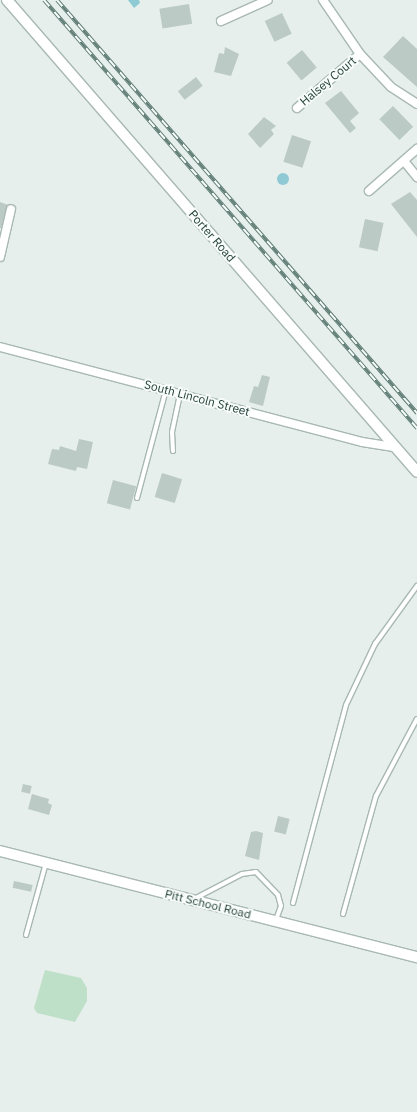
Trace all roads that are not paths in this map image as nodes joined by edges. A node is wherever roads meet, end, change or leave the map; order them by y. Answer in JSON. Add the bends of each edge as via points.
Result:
{"nodes":[{"id":1,"x":7,"y":0,"type":"edge"},
{"id":2,"x":268,"y":0,"type":"edge"},
{"id":3,"x":323,"y":0,"type":"edge"},
{"id":4,"x":221,"y":22,"type":"dead end"},
{"id":5,"x":360,"y":54,"type":"junction"},
{"id":6,"x":417,"y":104,"type":"edge"},
{"id":7,"x":296,"y":108,"type":"dead end"},
{"id":8,"x":417,"y":149,"type":"edge"},
{"id":9,"x":404,"y":161,"type":"junction"},
{"id":10,"x":417,"y":176,"type":"edge"},
{"id":11,"x":369,"y":191,"type":"dead end"},
{"id":12,"x":11,"y":209,"type":"dead end"},
{"id":13,"x":0,"y":258,"type":"edge"},
{"id":14,"x":0,"y":347,"type":"edge"},
{"id":15,"x":166,"y":389,"type":"junction"},
{"id":16,"x":180,"y":393,"type":"junction"},
{"id":17,"x":394,"y":447,"type":"junction"},
{"id":18,"x":173,"y":451,"type":"dead end"},
{"id":19,"x":417,"y":472,"type":"edge"},
{"id":20,"x":137,"y":498,"type":"dead end"},
{"id":21,"x":417,"y":586,"type":"edge"},
{"id":22,"x":417,"y":719,"type":"edge"},
{"id":23,"x":0,"y":850,"type":"edge"},
{"id":24,"x":46,"y":862,"type":"junction"},
{"id":25,"x":193,"y":900,"type":"junction"},
{"id":26,"x":293,"y":903,"type":"dead end"},
{"id":27,"x":343,"y":914,"type":"dead end"},
{"id":28,"x":275,"y":921,"type":"junction"},
{"id":29,"x":26,"y":935,"type":"dead end"},
{"id":30,"x":417,"y":957,"type":"edge"}],
"edges":[{"from":1,"to":17,"type":"street","name":"Porter Road"},
{"from":2,"to":4,"type":"street"},
{"from":3,"to":5,"type":"street"},
{"from":5,"to":6,"type":"street","via":[[390,86]]},
{"from":5,"to":7,"type":"street","name":"Halsey Court"},
{"from":8,"to":9,"type":"street"},
{"from":9,"to":10,"type":"street"},
{"from":9,"to":11,"type":"street"},
{"from":12,"to":13,"type":"street"},
{"from":14,"to":15,"type":"street","name":"South Lincoln Street"},
{"from":15,"to":16,"type":"street","name":"South Lincoln Street"},
{"from":15,"to":20,"type":"lane"},
{"from":16,"to":17,"type":"street","name":"South Lincoln Street","via":[[362,442]]},
{"from":16,"to":18,"type":"lane","via":[[172,432]]},
{"from":17,"to":19,"type":"street","name":"Porter Road"},
{"from":21,"to":26,"type":"lane","via":[[375,644],[346,705]]},
{"from":22,"to":27,"type":"lane","via":[[376,796]]},
{"from":23,"to":24,"type":"street","name":"Pitt School Road"},
{"from":24,"to":25,"type":"street","name":"Pitt School Road"},
{"from":24,"to":29,"type":"lane"},
{"from":25,"to":28,"type":"street","name":"Pitt School Road"},
{"from":25,"to":28,"type":"lane","via":[[242,874],[256,872],[278,895],[281,906]]},
{"from":28,"to":30,"type":"street","name":"Pitt School Road"}]}
